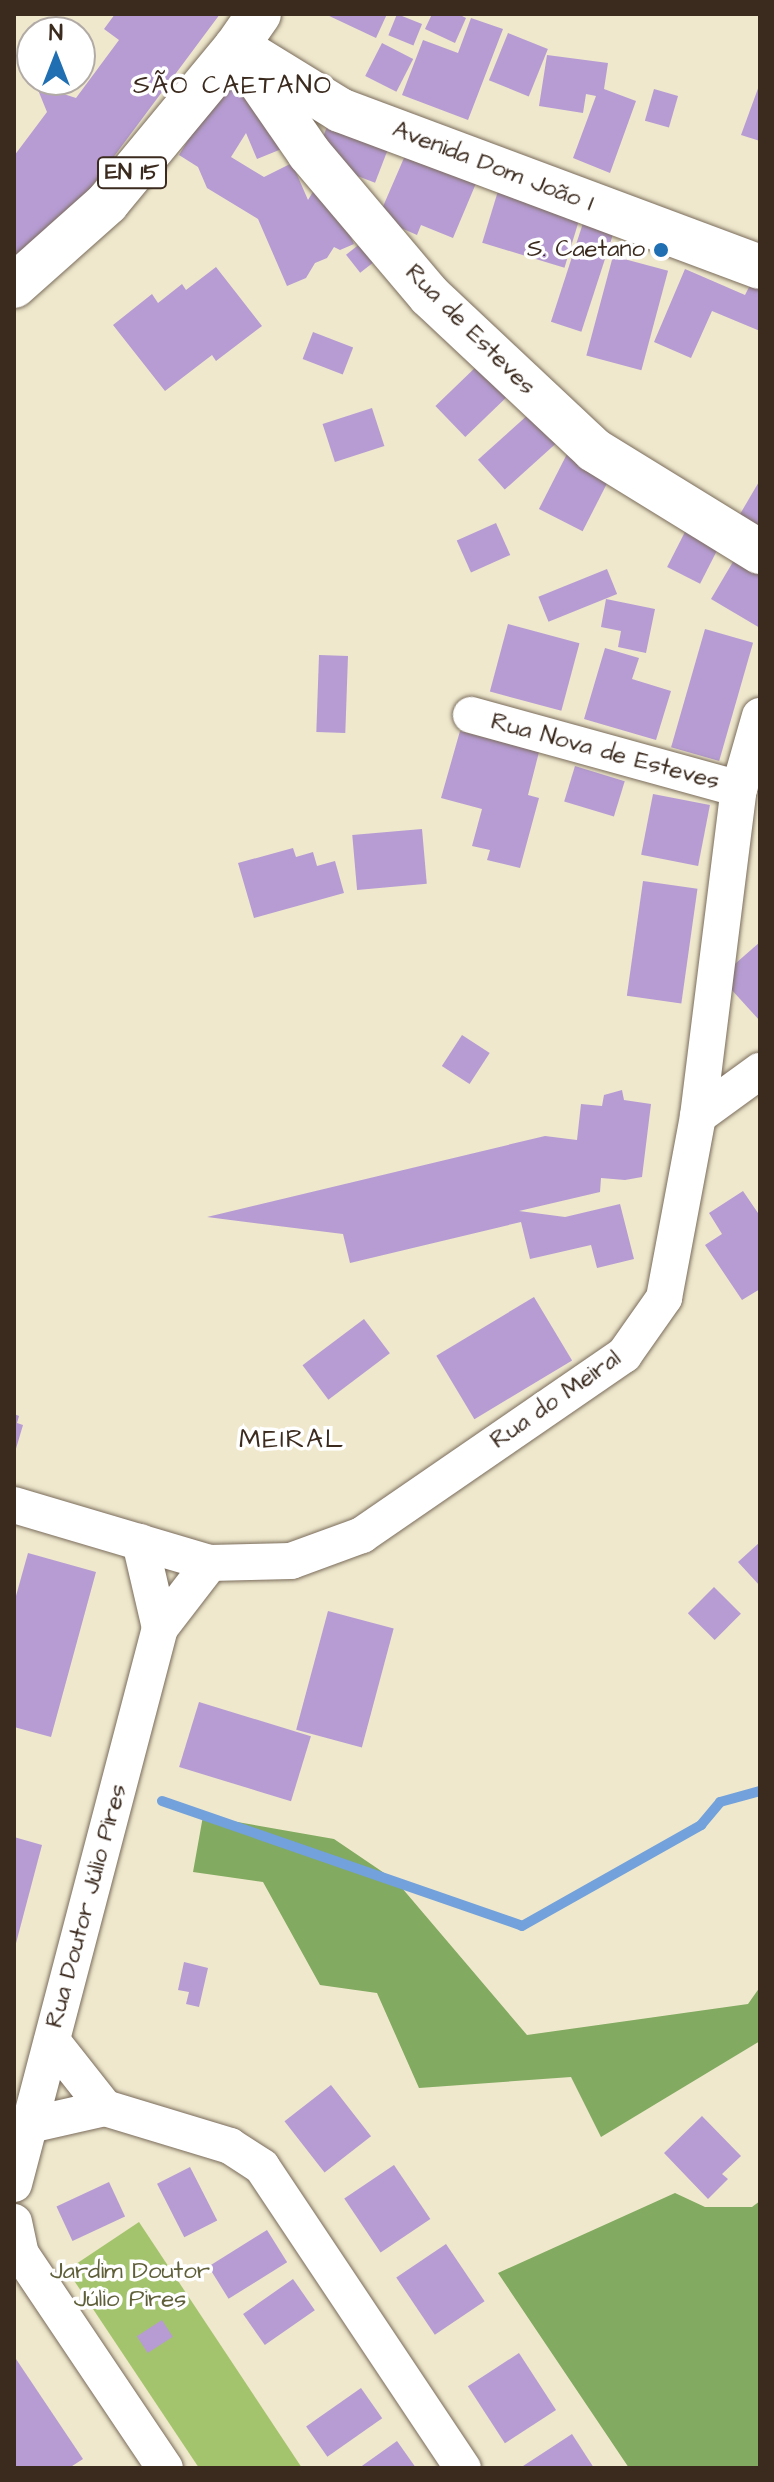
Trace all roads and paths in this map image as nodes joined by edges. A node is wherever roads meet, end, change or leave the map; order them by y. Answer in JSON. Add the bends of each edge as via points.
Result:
{"nodes":[{"id":1,"x":248,"y":30,"type":"edge"},
{"id":2,"x":760,"y":267,"type":"edge"},
{"id":3,"x":14,"y":286,"type":"edge"},
{"id":4,"x":760,"y":552,"type":"edge"},
{"id":5,"x":471,"y":715,"type":"dead end"},
{"id":6,"x":760,"y":716,"type":"edge"},
{"id":7,"x":739,"y":789,"type":"junction"},
{"id":8,"x":760,"y":1071,"type":"edge"},
{"id":9,"x":698,"y":1116,"type":"junction"},
{"id":10,"x":14,"y":1505,"type":"edge"},
{"id":11,"x":140,"y":1542,"type":"junction"},
{"id":12,"x":210,"y":1563,"type":"junction"},
{"id":13,"x":160,"y":1628,"type":"junction"},
{"id":14,"x":52,"y":2041,"type":"junction"},
{"id":15,"x":105,"y":2108,"type":"junction"},
{"id":16,"x":30,"y":2125,"type":"junction"},
{"id":17,"x":14,"y":2184,"type":"edge"},
{"id":18,"x":14,"y":2222,"type":"edge"},
{"id":19,"x":165,"y":2468,"type":"edge"},
{"id":20,"x":463,"y":2468,"type":"edge"}],
"edges":[{"from":1,"to":2,"type":"street","name":"Avenida Dom João I","via":[[340,110]]},
{"from":1,"to":3,"type":"street","number":"EN 15","via":[[107,203]]},
{"from":1,"to":4,"type":"street","name":"Rua de Esteves","via":[[309,153],[430,296],[594,450]]},
{"from":5,"to":7,"type":"street","name":"Rua Nova de Esteves"},
{"from":6,"to":7,"type":"street","name":"Rua do Meiral"},
{"from":7,"to":9,"type":"street","name":"Rua do Meiral"},
{"from":8,"to":9,"type":"street"},
{"from":9,"to":12,"type":"street","name":"Rua do Meiral","via":[[664,1298],[624,1355],[362,1535],[291,1561]]},
{"from":10,"to":11,"type":"street","name":"Rua do Meiral"},
{"from":11,"to":12,"type":"street","name":"Rua do Meiral"},
{"from":11,"to":13,"type":"street","name":"Rua Doutor Júlio Pires"},
{"from":12,"to":13,"type":"street","name":"Rua Doutor Júlio Pires"},
{"from":13,"to":14,"type":"street","name":"Rua Doutor Júlio Pires"},
{"from":14,"to":15,"type":"street"},
{"from":14,"to":16,"type":"street","name":"Rua Doutor Júlio Pires"},
{"from":15,"to":16,"type":"street"},
{"from":15,"to":20,"type":"street","via":[[230,2146],[262,2167]]},
{"from":16,"to":17,"type":"street","name":"Rua Doutor Júlio Pires"},
{"from":18,"to":19,"type":"street","via":[[21,2254]]}]}
